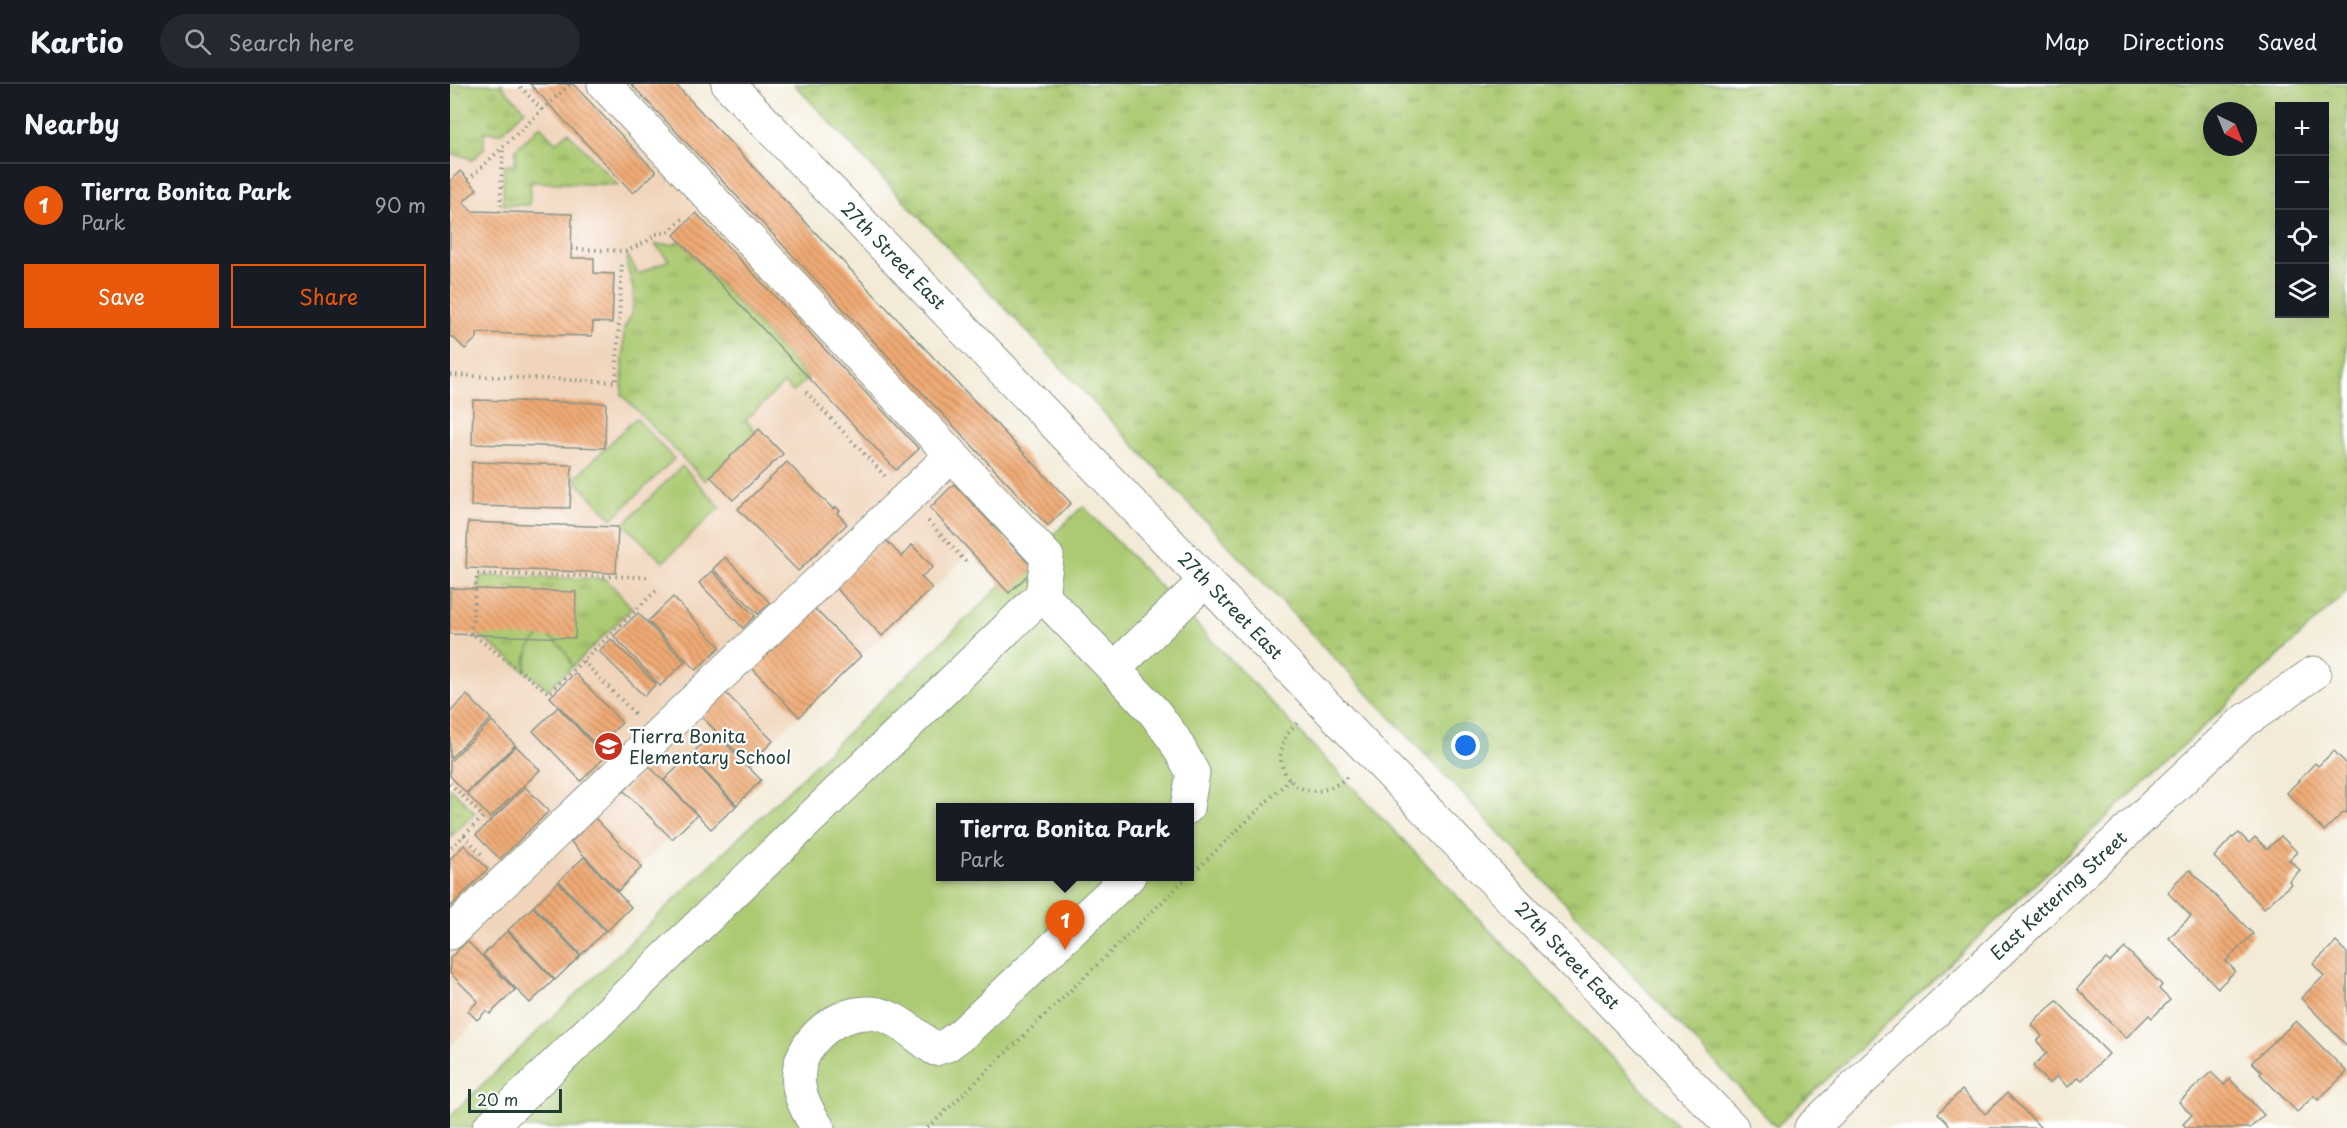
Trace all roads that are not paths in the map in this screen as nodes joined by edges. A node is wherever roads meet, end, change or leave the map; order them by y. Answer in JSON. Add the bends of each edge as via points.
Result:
{"nodes":[{"id":1,"x":604,"y":84,"type":"edge"},
{"id":2,"x":728,"y":84,"type":"edge"},
{"id":3,"x":952,"y":455,"type":"junction"},
{"id":4,"x":1205,"y":580,"type":"junction"},
{"id":5,"x":1042,"y":595,"type":"junction"},
{"id":6,"x":1114,"y":669,"type":"junction"},
{"id":7,"x":2314,"y":673,"type":"dead end"},
{"id":8,"x":1188,"y":803,"type":"edge"},
{"id":9,"x":1124,"y":881,"type":"edge"},
{"id":10,"x":450,"y":933,"type":"edge"},
{"id":11,"x":489,"y":1128,"type":"edge"},
{"id":12,"x":818,"y":1128,"type":"edge"},
{"id":13,"x":1732,"y":1128,"type":"edge"},
{"id":14,"x":1811,"y":1128,"type":"edge"}],
"edges":[{"from":1,"to":3,"type":"street"},
{"from":2,"to":4,"type":"street","name":"27th Street East"},
{"from":3,"to":5,"type":"street","via":[[1047,557]]},
{"from":3,"to":10,"type":"street"},
{"from":4,"to":6,"type":"street"},
{"from":4,"to":13,"type":"street","name":"27th Street East"},
{"from":5,"to":6,"type":"street"},
{"from":5,"to":11,"type":"street"},
{"from":6,"to":8,"type":"street","via":[[1168,730],[1193,773]]},
{"from":7,"to":14,"type":"street","name":"East Kettering Street","via":[[2242,723]]},
{"from":9,"to":12,"type":"street","via":[[947,1045],[935,1049],[893,1019],[873,1013],[837,1019],[820,1032],[802,1059],[799,1086]]}]}
